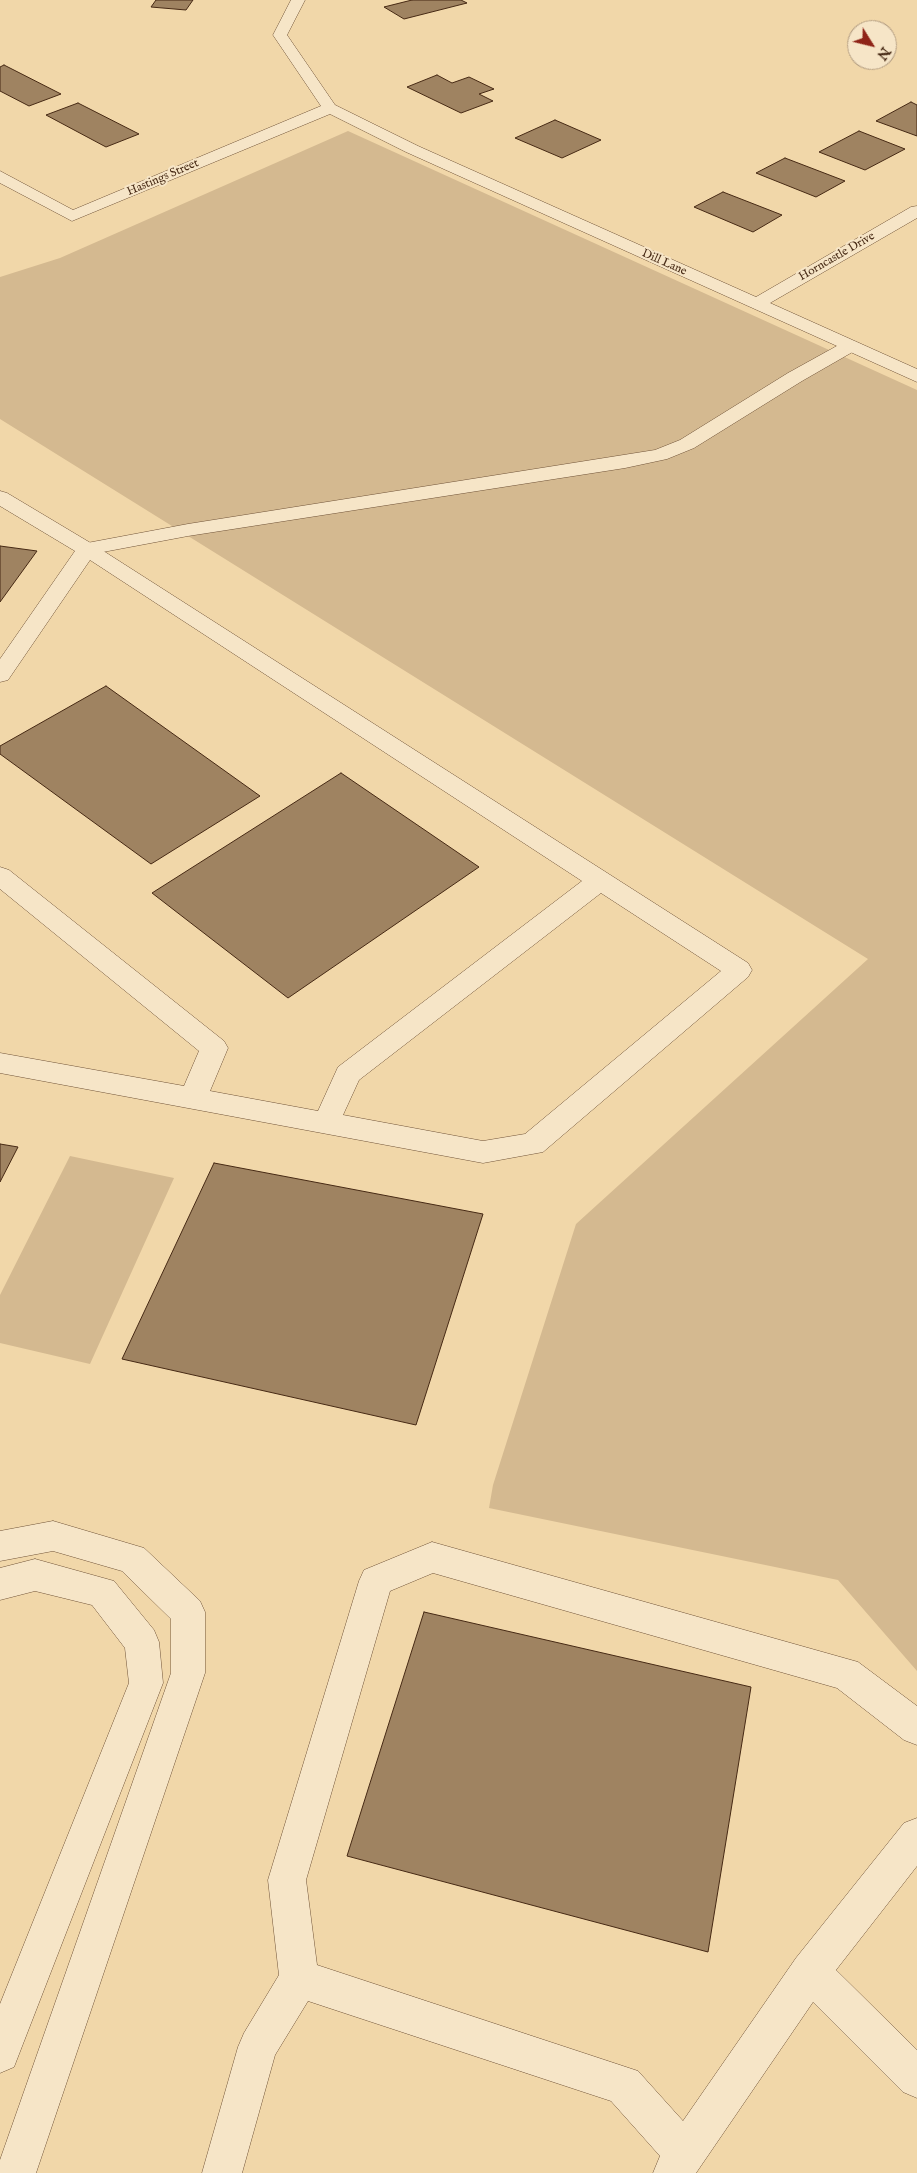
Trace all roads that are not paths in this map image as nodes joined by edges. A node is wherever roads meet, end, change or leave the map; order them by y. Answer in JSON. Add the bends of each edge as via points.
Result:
{"nodes":[{"id":1,"x":298,"y":0,"type":"edge"},
{"id":2,"x":330,"y":108,"type":"junction"},
{"id":3,"x":0,"y":176,"type":"edge"},
{"id":4,"x":917,"y":211,"type":"edge"},
{"id":5,"x":756,"y":304,"type":"junction"},
{"id":6,"x":850,"y":346,"type":"junction"},
{"id":7,"x":917,"y":376,"type":"edge"},
{"id":8,"x":0,"y":496,"type":"edge"},
{"id":9,"x":87,"y":549,"type":"junction"},
{"id":10,"x":0,"y":675,"type":"edge"},
{"id":11,"x":0,"y":876,"type":"edge"},
{"id":12,"x":600,"y":880,"type":"junction"},
{"id":13,"x":0,"y":1063,"type":"edge"},
{"id":14,"x":193,"y":1098,"type":"junction"},
{"id":15,"x":326,"y":1124,"type":"junction"},
{"id":16,"x":0,"y":1546,"type":"edge"},
{"id":17,"x":0,"y":1584,"type":"edge"},
{"id":18,"x":917,"y":1728,"type":"edge"},
{"id":19,"x":917,"y":1836,"type":"edge"},
{"id":20,"x":810,"y":1972,"type":"junction"},
{"id":21,"x":300,"y":1979,"type":"junction"},
{"id":22,"x":0,"y":2053,"type":"edge"},
{"id":23,"x":917,"y":2078,"type":"edge"},
{"id":24,"x":679,"y":2163,"type":"edge"},
{"id":25,"x":16,"y":2173,"type":"edge"},
{"id":26,"x":222,"y":2173,"type":"edge"}],
"edges":[{"from":1,"to":2,"type":"street","via":[[280,35]]},
{"from":2,"to":3,"type":"street","name":"Hastings Street","via":[[72,216]]},
{"from":2,"to":5,"type":"street","name":"Dill Lane","via":[[412,149]]},
{"from":4,"to":5,"type":"street","name":"Horncastle Drive"},
{"from":5,"to":6,"type":"street","name":"Dill Lane"},
{"from":6,"to":7,"type":"street","name":"Dill Lane"},
{"from":6,"to":9,"type":"street","via":[[687,444],[660,455]]},
{"from":8,"to":9,"type":"street"},
{"from":9,"to":10,"type":"street"},
{"from":9,"to":12,"type":"street"},
{"from":11,"to":14,"type":"street","via":[[214,1048]]},
{"from":12,"to":15,"type":"street","via":[[348,1074]]},
{"from":12,"to":15,"type":"street","via":[[739,970],[533,1144],[483,1152]]},
{"from":13,"to":14,"type":"street"},
{"from":14,"to":15,"type":"street"},
{"from":16,"to":25,"type":"street","via":[[53,1536],[132,1559],[188,1612],[188,1673]]},
{"from":17,"to":22,"type":"street","via":[[35,1575],[102,1592],[142,1642],[146,1683]]},
{"from":18,"to":21,"type":"street","via":[[846,1674],[432,1558],[376,1581],[287,1880]]},
{"from":19,"to":20,"type":"street"},
{"from":20,"to":23,"type":"street"},
{"from":20,"to":24,"type":"street"},
{"from":21,"to":24,"type":"street","via":[[624,2085]]},
{"from":21,"to":26,"type":"street","via":[[258,2047]]}]}
